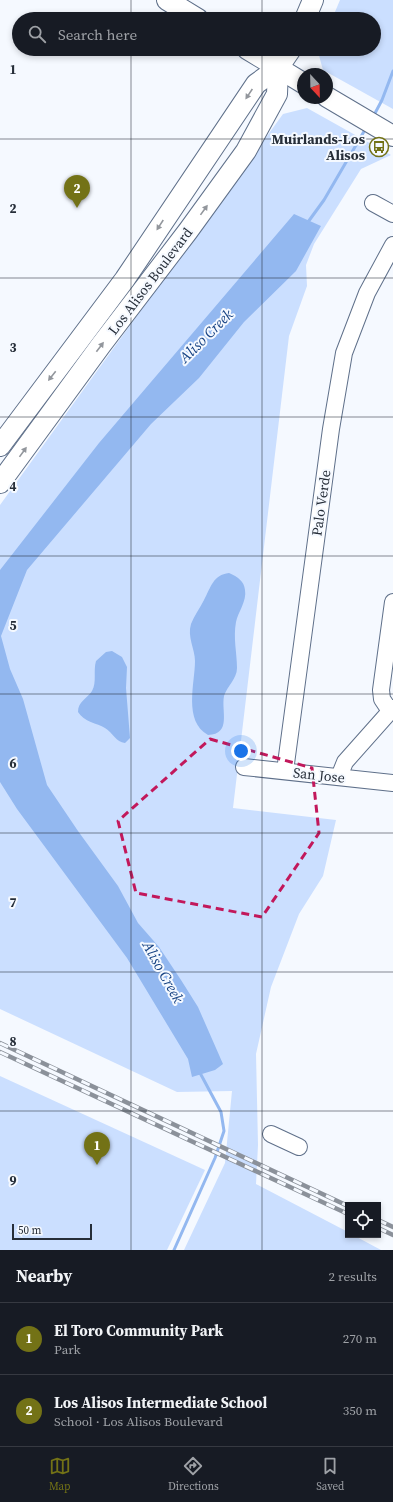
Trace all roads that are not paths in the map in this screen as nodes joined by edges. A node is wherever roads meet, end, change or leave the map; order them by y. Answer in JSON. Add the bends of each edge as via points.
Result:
{"nodes":[{"id":1,"x":167,"y":0,"type":"edge"},
{"id":2,"x":313,"y":0,"type":"edge"},
{"id":3,"x":187,"y":12,"type":"edge"},
{"id":4,"x":308,"y":12,"type":"edge"},
{"id":5,"x":258,"y":56,"type":"edge"},
{"id":6,"x":286,"y":56,"type":"edge"},
{"id":7,"x":278,"y":68,"type":"junction"},
{"id":8,"x":297,"y":79,"type":"edge"},
{"id":9,"x":333,"y":101,"type":"edge"},
{"id":10,"x":388,"y":133,"type":"edge"},
{"id":11,"x":373,"y":202,"type":"dead end"},
{"id":12,"x":393,"y":214,"type":"edge"},
{"id":13,"x":393,"y":245,"type":"edge"},
{"id":14,"x":0,"y":446,"type":"edge"},
{"id":15,"x":0,"y":483,"type":"edge"},
{"id":16,"x":393,"y":602,"type":"edge"},
{"id":17,"x":391,"y":710,"type":"edge"},
{"id":18,"x":244,"y":767,"type":"dead end"},
{"id":19,"x":285,"y":772,"type":"junction"},
{"id":20,"x":339,"y":777,"type":"junction"},
{"id":21,"x":393,"y":783,"type":"edge"},
{"id":22,"x":270,"y":1134,"type":"dead end"},
{"id":23,"x":299,"y":1147,"type":"dead end"}],
"edges":[{"from":1,"to":3,"type":"main road"},
{"from":2,"to":4,"type":"main road"},
{"from":5,"to":7,"type":"main road"},
{"from":6,"to":7,"type":"main road","name":"Los Alisos Boulevard"},
{"from":7,"to":8,"type":"main road"},
{"from":7,"to":14,"type":"main road","name":"Los Alisos Boulevard","one_way":true,"via":[[256,84],[125,279]]},
{"from":15,"to":7,"type":"main road","name":"Los Alisos Boulevard","one_way":true,"via":[[246,151],[277,94]]},
{"from":9,"to":10,"type":"main road"},
{"from":11,"to":12,"type":"street"},
{"from":13,"to":19,"type":"street","name":"Palo Verde","via":[[367,293],[344,353],[331,429]]},
{"from":16,"to":17,"type":"street","via":[[381,690],[382,699]]},
{"from":17,"to":20,"type":"street","via":[[346,762]]},
{"from":18,"to":19,"type":"street","name":"San Jose"},
{"from":19,"to":20,"type":"street","name":"San Jose"},
{"from":20,"to":21,"type":"street","name":"San Jose"},
{"from":22,"to":23,"type":"street"}]}
